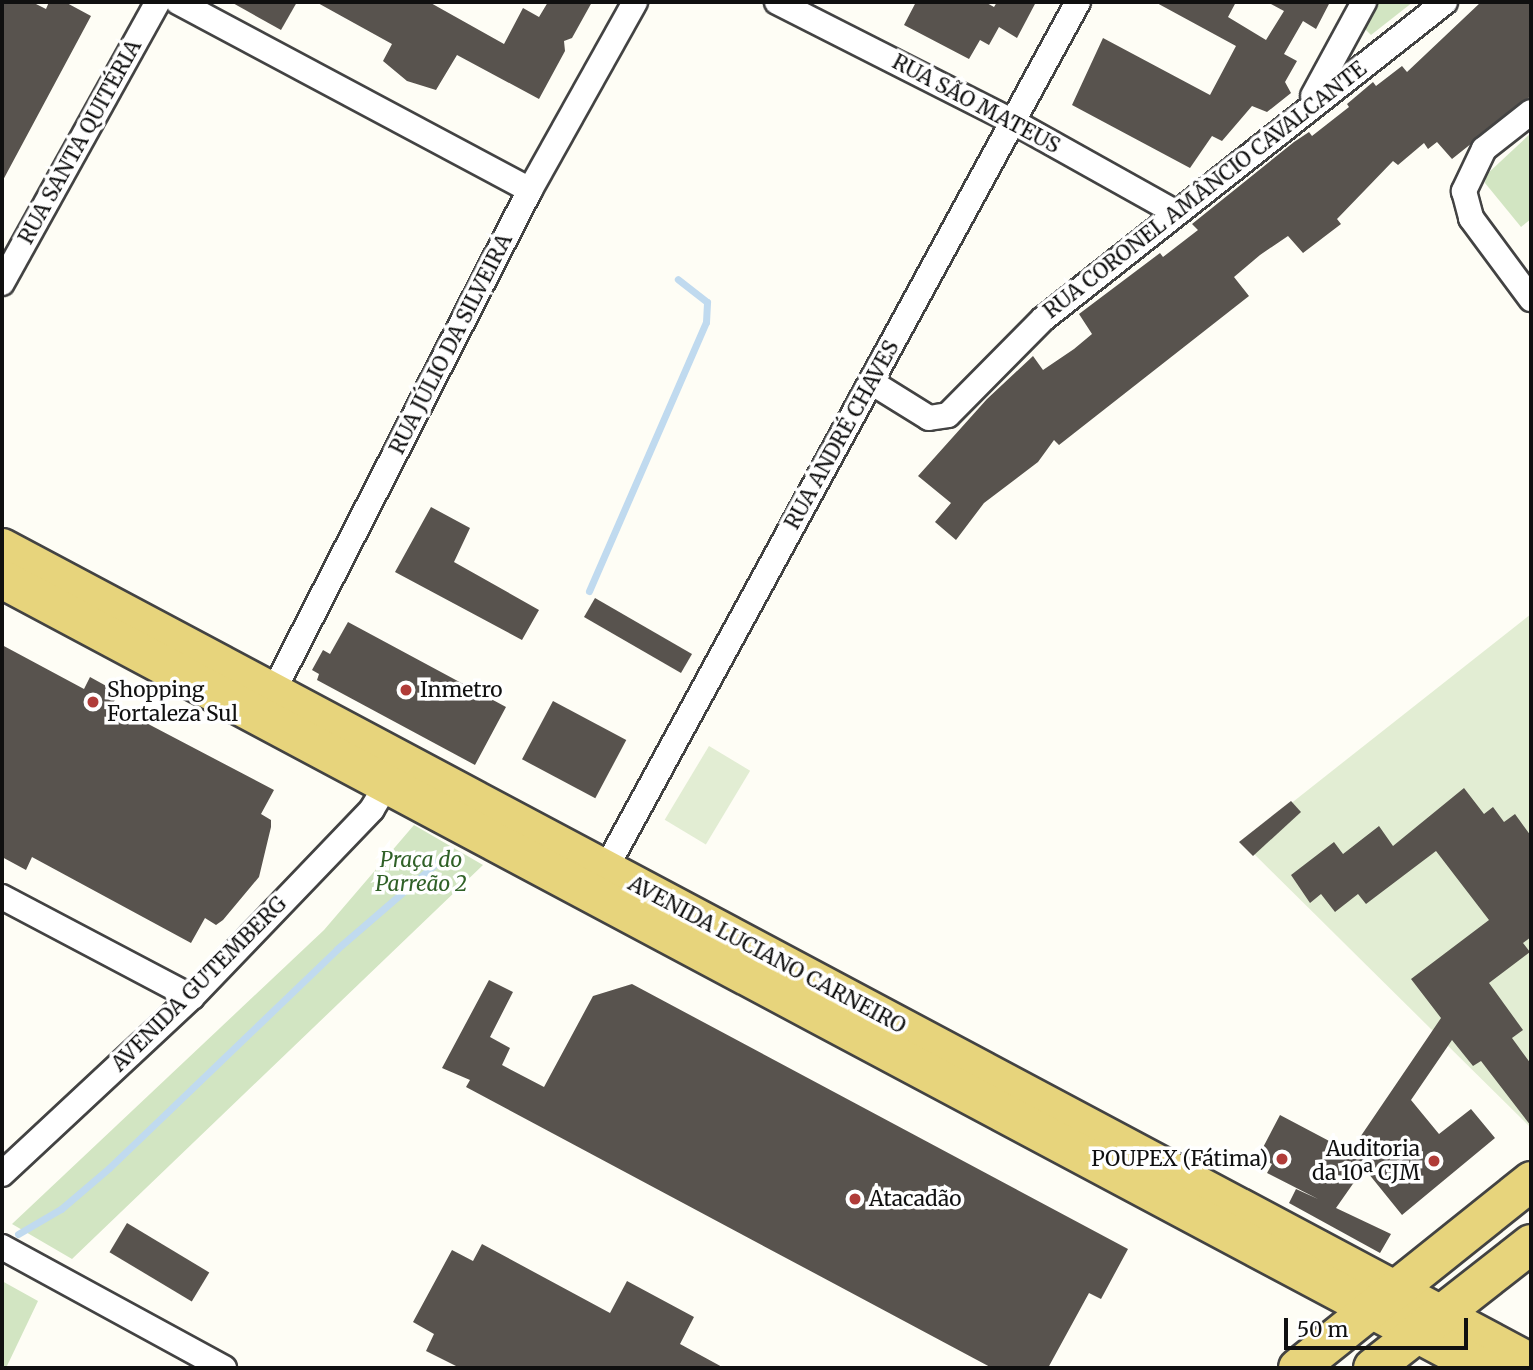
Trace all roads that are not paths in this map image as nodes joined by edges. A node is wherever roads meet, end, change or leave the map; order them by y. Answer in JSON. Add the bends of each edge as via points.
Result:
{"nodes":[{"id":1,"x":158,"y":2,"type":"edge"},
{"id":2,"x":178,"y":2,"type":"edge"},
{"id":3,"x":635,"y":2,"type":"edge"},
{"id":4,"x":777,"y":2,"type":"edge"},
{"id":5,"x":1078,"y":2,"type":"edge"},
{"id":6,"x":1364,"y":2,"type":"edge"},
{"id":7,"x":1445,"y":2,"type":"edge"},
{"id":8,"x":1305,"y":109,"type":"junction"},
{"id":9,"x":1531,"y":112,"type":"edge"},
{"id":10,"x":1012,"y":121,"type":"junction"},
{"id":11,"x":530,"y":190,"type":"junction"},
{"id":12,"x":1173,"y":211,"type":"junction"},
{"id":13,"x":2,"y":283,"type":"edge"},
{"id":14,"x":1524,"y":290,"type":"edge"},
{"id":15,"x":872,"y":382,"type":"junction"},
{"id":16,"x":2,"y":548,"type":"edge"},
{"id":17,"x":2,"y":579,"type":"edge"},
{"id":18,"x":274,"y":690,"type":"junction"},
{"id":19,"x":386,"y":786,"type":"junction"},
{"id":20,"x":467,"y":811,"type":"junction"},
{"id":21,"x":606,"y":868,"type":"junction"},
{"id":22,"x":2,"y":897,"type":"edge"},
{"id":23,"x":192,"y":997,"type":"junction"},
{"id":24,"x":2,"y":1174,"type":"edge"},
{"id":25,"x":1531,"y":1181,"type":"edge"},
{"id":26,"x":1531,"y":1244,"type":"edge"},
{"id":27,"x":12,"y":1252,"type":"edge"},
{"id":28,"x":1384,"y":1301,"type":"junction"},
{"id":29,"x":1429,"y":1324,"type":"junction"},
{"id":30,"x":1531,"y":1363,"type":"edge"},
{"id":31,"x":224,"y":1368,"type":"edge"},
{"id":32,"x":1298,"y":1368,"type":"edge"},
{"id":33,"x":1374,"y":1368,"type":"edge"},
{"id":34,"x":1482,"y":1368,"type":"edge"}],
"edges":[{"from":1,"to":13,"type":"street","name":"RUA SANTA QUITÉRIA"},
{"from":2,"to":11,"type":"street"},
{"from":3,"to":11,"type":"street","name":"RUA JÚLIO DA SILVEIRA"},
{"from":4,"to":10,"type":"street","name":"RUA SÃO MATEUS"},
{"from":5,"to":10,"type":"street","name":"RUA ANDRÉ CHAVES"},
{"from":6,"to":8,"type":"street"},
{"from":7,"to":8,"type":"street","name":"RUA CORONEL AMÂNCIO CAVALCANTE"},
{"from":8,"to":12,"type":"street","name":"RUA CORONEL AMÂNCIO CAVALCANTE"},
{"from":9,"to":14,"type":"street","via":[[1484,149],[1464,191],[1471,218]]},
{"from":10,"to":12,"type":"street","name":"RUA SÃO MATEUS"},
{"from":10,"to":15,"type":"street","name":"RUA ANDRÉ CHAVES"},
{"from":11,"to":18,"type":"street","name":"RUA JÚLIO DA SILVEIRA"},
{"from":12,"to":15,"type":"street","name":"RUA CORONEL AMÂNCIO CAVALCANTE","via":[[1043,319],[948,415],[929,418]]},
{"from":15,"to":21,"type":"street","name":"RUA ANDRÉ CHAVES"},
{"from":16,"to":18,"type":"main road","name":"AVENIDA LUCIANO CARNEIRO"},
{"from":17,"to":19,"type":"main road","name":"AVENIDA LUCIANO CARNEIRO"},
{"from":18,"to":20,"type":"main road","name":"AVENIDA LUCIANO CARNEIRO"},
{"from":19,"to":20,"type":"main road","name":"AVENIDA LUCIANO CARNEIRO"},
{"from":19,"to":23,"type":"street","name":"AVENIDA GUTEMBERG","via":[[372,809]]},
{"from":20,"to":21,"type":"main road","name":"AVENIDA LUCIANO CARNEIRO"},
{"from":20,"to":28,"type":"main road","name":"AVENIDA LUCIANO CARNEIRO"},
{"from":21,"to":28,"type":"main road","name":"AVENIDA LUCIANO CARNEIRO"},
{"from":22,"to":23,"type":"street"},
{"from":23,"to":24,"type":"street","name":"AVENIDA GUTEMBERG"},
{"from":25,"to":28,"type":"main road"},
{"from":26,"to":29,"type":"main road"},
{"from":27,"to":31,"type":"street"},
{"from":28,"to":29,"type":"main road","name":"AVENIDA LUCIANO CARNEIRO"},
{"from":28,"to":32,"type":"main road"},
{"from":29,"to":30,"type":"main road","name":"AVENIDA LUCIANO CARNEIRO"},
{"from":29,"to":33,"type":"main road"},
{"from":29,"to":34,"type":"main road","name":"AVENIDA LUCIANO CARNEIRO"}]}
